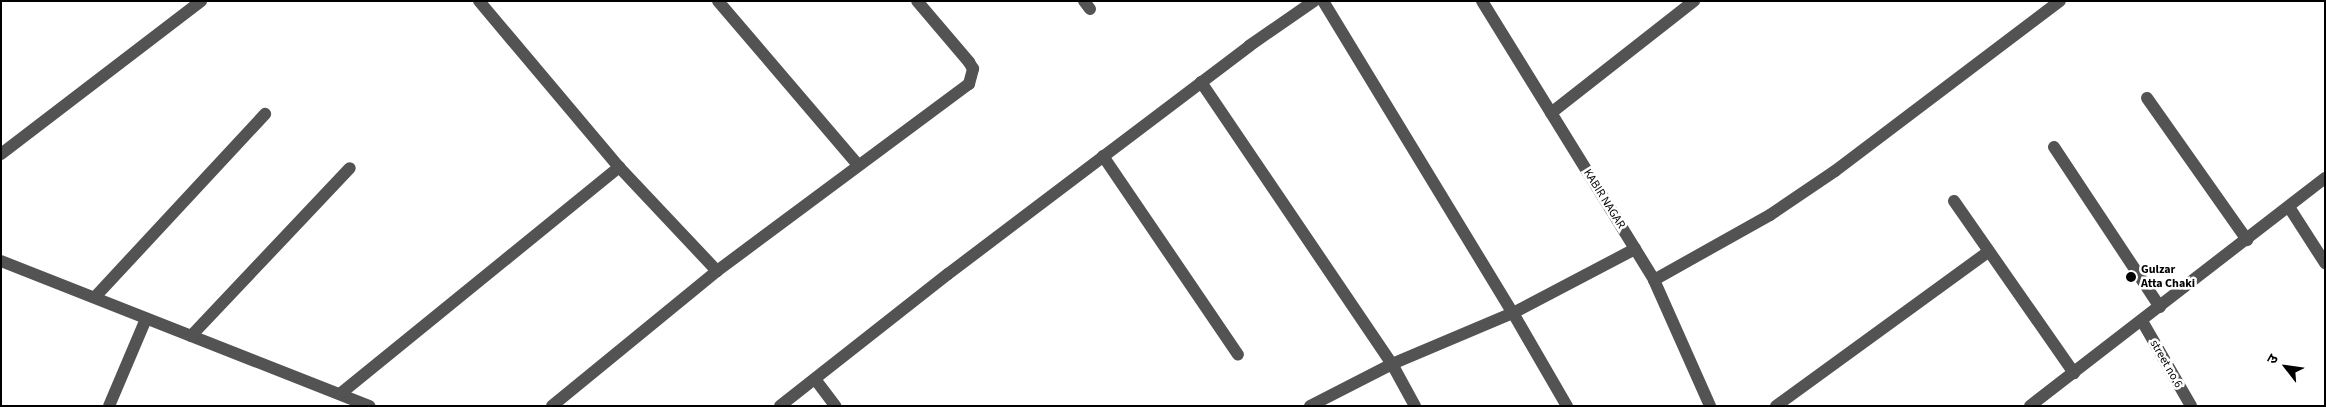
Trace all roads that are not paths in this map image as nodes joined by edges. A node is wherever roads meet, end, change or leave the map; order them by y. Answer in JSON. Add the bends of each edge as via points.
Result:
{"nodes":[{"id":1,"x":201,"y":1,"type":"edge"},
{"id":2,"x":479,"y":1,"type":"edge"},
{"id":3,"x":718,"y":1,"type":"edge"},
{"id":4,"x":917,"y":1,"type":"edge"},
{"id":5,"x":1314,"y":1,"type":"edge"},
{"id":6,"x":1323,"y":1,"type":"edge"},
{"id":7,"x":1482,"y":1,"type":"edge"},
{"id":8,"x":1694,"y":1,"type":"edge"},
{"id":9,"x":2060,"y":1,"type":"edge"},
{"id":10,"x":1201,"y":82,"type":"junction"},
{"id":11,"x":2146,"y":98,"type":"dead end"},
{"id":12,"x":1550,"y":113,"type":"junction"},
{"id":13,"x":265,"y":114,"type":"dead end"},
{"id":14,"x":2054,"y":147,"type":"dead end"},
{"id":15,"x":1,"y":154,"type":"edge"},
{"id":16,"x":1103,"y":156,"type":"junction"},
{"id":17,"x":858,"y":165,"type":"junction"},
{"id":18,"x":619,"y":167,"type":"junction"},
{"id":19,"x":350,"y":168,"type":"dead end"},
{"id":20,"x":2325,"y":178,"type":"edge"},
{"id":21,"x":1954,"y":201,"type":"dead end"},
{"id":22,"x":2289,"y":207,"type":"junction"},
{"id":23,"x":2247,"y":240,"type":"junction"},
{"id":24,"x":1635,"y":249,"type":"junction"},
{"id":25,"x":1989,"y":252,"type":"junction"},
{"id":26,"x":1,"y":261,"type":"edge"},
{"id":27,"x":2325,"y":263,"type":"edge"},
{"id":28,"x":717,"y":271,"type":"junction"},
{"id":29,"x":1654,"y":280,"type":"junction"},
{"id":30,"x":95,"y":297,"type":"junction"},
{"id":31,"x":2160,"y":307,"type":"junction"},
{"id":32,"x":1513,"y":313,"type":"junction"},
{"id":33,"x":146,"y":319,"type":"junction"},
{"id":34,"x":2142,"y":321,"type":"junction"},
{"id":35,"x":191,"y":336,"type":"junction"},
{"id":36,"x":1238,"y":355,"type":"dead end"},
{"id":37,"x":1392,"y":364,"type":"junction"},
{"id":38,"x":2074,"y":373,"type":"junction"},
{"id":39,"x":815,"y":379,"type":"junction"},
{"id":40,"x":340,"y":394,"type":"junction"},
{"id":41,"x":109,"y":406,"type":"edge"},
{"id":42,"x":369,"y":406,"type":"edge"},
{"id":43,"x":552,"y":406,"type":"edge"},
{"id":44,"x":780,"y":406,"type":"edge"},
{"id":45,"x":835,"y":406,"type":"edge"},
{"id":46,"x":1310,"y":406,"type":"edge"},
{"id":47,"x":1415,"y":406,"type":"edge"},
{"id":48,"x":1567,"y":406,"type":"edge"},
{"id":49,"x":1710,"y":406,"type":"edge"},
{"id":50,"x":1776,"y":406,"type":"edge"},
{"id":51,"x":2030,"y":406,"type":"edge"},
{"id":52,"x":2191,"y":406,"type":"edge"}],
"edges":[{"from":1,"to":15,"type":"street"},
{"from":2,"to":18,"type":"street"},
{"from":3,"to":17,"type":"street"},
{"from":4,"to":17,"type":"street","via":[[969,62],[972,76],[962,90]]},
{"from":5,"to":10,"type":"street"},
{"from":6,"to":32,"type":"street"},
{"from":7,"to":12,"type":"street","name":"KABIR NAGAR"},
{"from":8,"to":12,"type":"street"},
{"from":9,"to":29,"type":"street","via":[[1835,171],[1770,215]]},
{"from":10,"to":16,"type":"street"},
{"from":10,"to":37,"type":"street"},
{"from":11,"to":23,"type":"street"},
{"from":12,"to":24,"type":"street","name":"KABIR NAGAR"},
{"from":13,"to":30,"type":"street"},
{"from":14,"to":31,"type":"street"},
{"from":16,"to":36,"type":"street"},
{"from":16,"to":39,"type":"street"},
{"from":17,"to":28,"type":"street"},
{"from":18,"to":28,"type":"street"},
{"from":18,"to":40,"type":"street"},
{"from":19,"to":35,"type":"street"},
{"from":20,"to":22,"type":"street"},
{"from":21,"to":25,"type":"street"},
{"from":22,"to":23,"type":"street"},
{"from":22,"to":27,"type":"street"},
{"from":23,"to":31,"type":"street"},
{"from":24,"to":29,"type":"street","name":"KABIR NAGAR"},
{"from":24,"to":32,"type":"street"},
{"from":25,"to":38,"type":"street"},
{"from":25,"to":50,"type":"street"},
{"from":26,"to":30,"type":"street"},
{"from":28,"to":43,"type":"street"},
{"from":29,"to":49,"type":"street","name":"KABIR NAGAR"},
{"from":30,"to":33,"type":"street"},
{"from":31,"to":34,"type":"street"},
{"from":32,"to":37,"type":"street"},
{"from":32,"to":48,"type":"street"},
{"from":33,"to":35,"type":"street"},
{"from":33,"to":41,"type":"street"},
{"from":34,"to":38,"type":"street"},
{"from":34,"to":52,"type":"street","name":"street no.6"},
{"from":35,"to":40,"type":"street"},
{"from":37,"to":46,"type":"street"},
{"from":37,"to":47,"type":"street"},
{"from":38,"to":51,"type":"street"},
{"from":39,"to":44,"type":"street"},
{"from":39,"to":45,"type":"street"},
{"from":40,"to":42,"type":"street"}]}
